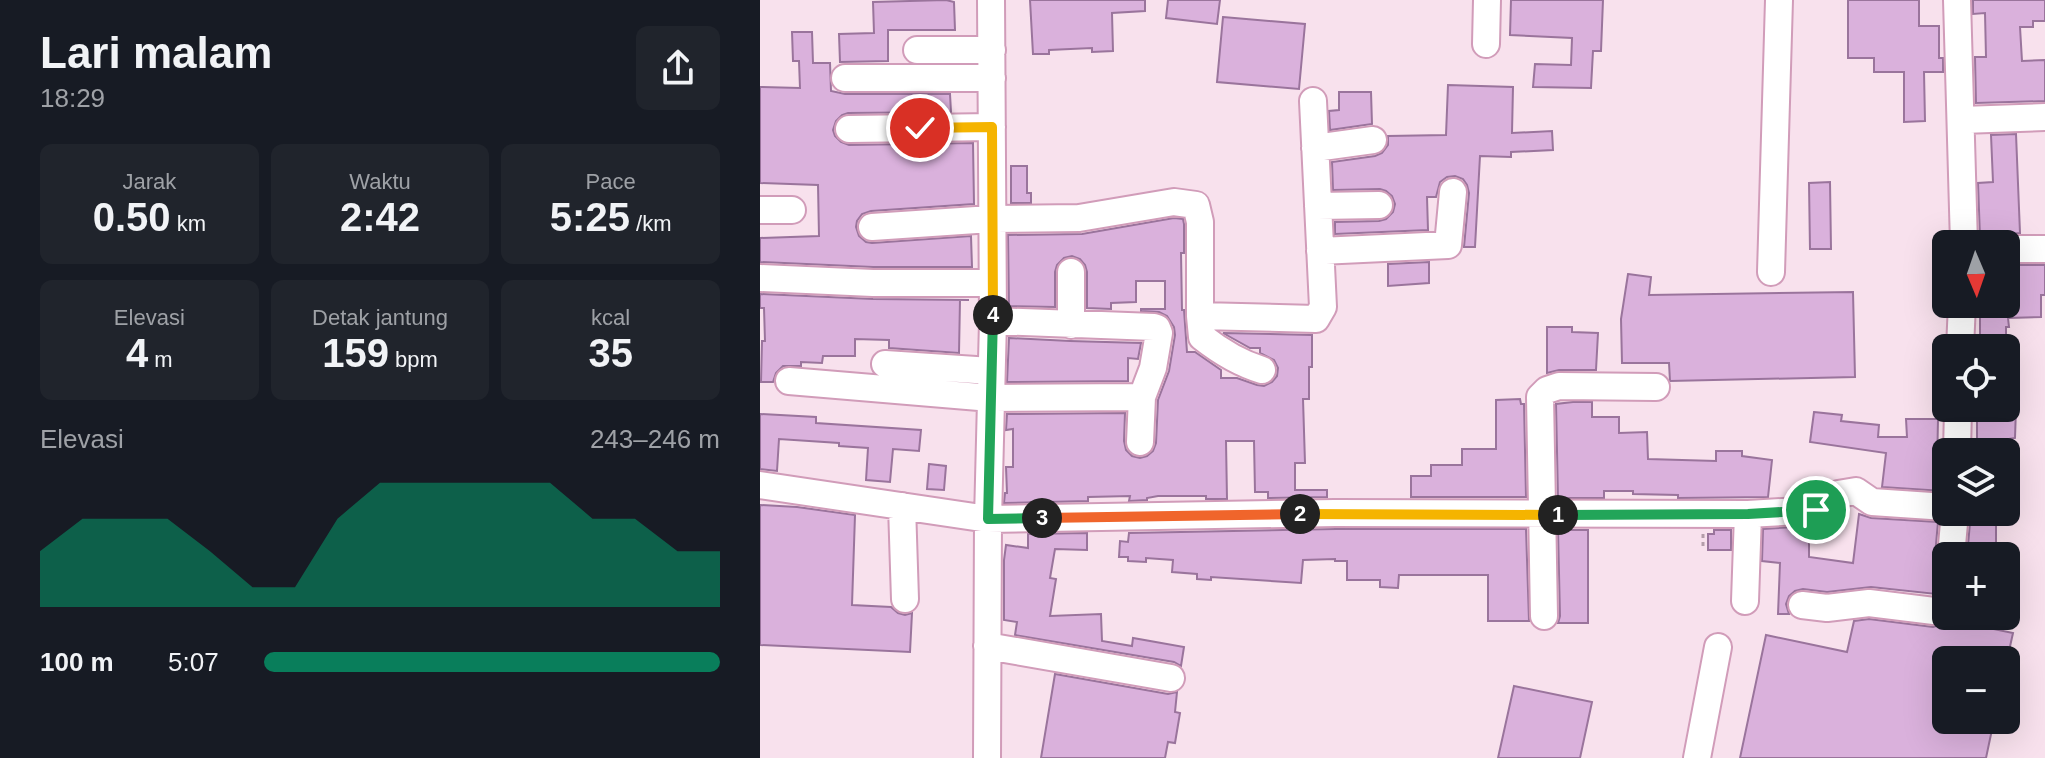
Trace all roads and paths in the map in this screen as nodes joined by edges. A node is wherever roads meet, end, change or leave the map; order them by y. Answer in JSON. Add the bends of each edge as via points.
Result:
{"nodes":[{"id":1,"x":991,"y":0,"type":"edge"},
{"id":2,"x":1487,"y":0,"type":"edge"},
{"id":3,"x":1779,"y":0,"type":"edge"},
{"id":4,"x":1957,"y":0,"type":"edge"},
{"id":5,"x":1486,"y":44,"type":"dead end"},
{"id":6,"x":917,"y":50,"type":"dead end"},
{"id":7,"x":992,"y":50,"type":"junction"},
{"id":8,"x":845,"y":78,"type":"dead end"},
{"id":9,"x":992,"y":78,"type":"junction"},
{"id":10,"x":1313,"y":101,"type":"dead end"},
{"id":11,"x":2045,"y":117,"type":"edge"},
{"id":12,"x":1962,"y":120,"type":"junction"},
{"id":13,"x":992,"y":127,"type":"junction"},
{"id":14,"x":849,"y":129,"type":"dead end"},
{"id":15,"x":1373,"y":140,"type":"dead end"},
{"id":16,"x":1315,"y":148,"type":"junction"},
{"id":17,"x":1453,"y":192,"type":"dead end"},
{"id":18,"x":1379,"y":205,"type":"dead end"},
{"id":19,"x":1318,"y":206,"type":"junction"},
{"id":20,"x":760,"y":210,"type":"edge"},
{"id":21,"x":792,"y":210,"type":"dead end"},
{"id":22,"x":991,"y":219,"type":"junction"},
{"id":23,"x":872,"y":227,"type":"dead end"},
{"id":24,"x":1964,"y":230,"type":"edge"},
{"id":25,"x":2020,"y":249,"type":"edge"},
{"id":26,"x":2045,"y":249,"type":"edge"},
{"id":27,"x":1320,"y":251,"type":"junction"},
{"id":28,"x":1071,"y":272,"type":"dead end"},
{"id":29,"x":1771,"y":272,"type":"dead end"},
{"id":30,"x":760,"y":278,"type":"edge"},
{"id":31,"x":992,"y":283,"type":"junction"},
{"id":32,"x":1200,"y":316,"type":"junction"},
{"id":33,"x":993,"y":321,"type":"junction"},
{"id":34,"x":1071,"y":325,"type":"junction"},
{"id":35,"x":885,"y":364,"type":"dead end"},
{"id":36,"x":1262,"y":370,"type":"dead end"},
{"id":37,"x":991,"y":371,"type":"junction"},
{"id":38,"x":789,"y":381,"type":"dead end"},
{"id":39,"x":1656,"y":387,"type":"dead end"},
{"id":40,"x":1142,"y":397,"type":"junction"},
{"id":41,"x":991,"y":398,"type":"junction"},
{"id":42,"x":1140,"y":442,"type":"dead end"},
{"id":43,"x":760,"y":485,"type":"edge"},
{"id":44,"x":902,"y":506,"type":"junction"},
{"id":45,"x":1932,"y":506,"type":"edge"},
{"id":46,"x":1748,"y":514,"type":"junction"},
{"id":47,"x":1541,"y":515,"type":"junction"},
{"id":48,"x":988,"y":519,"type":"junction"},
{"id":49,"x":905,"y":599,"type":"dead end"},
{"id":50,"x":1745,"y":601,"type":"dead end"},
{"id":51,"x":1802,"y":605,"type":"dead end"},
{"id":52,"x":1932,"y":611,"type":"edge"},
{"id":53,"x":1544,"y":616,"type":"dead end"},
{"id":54,"x":987,"y":646,"type":"junction"},
{"id":55,"x":1718,"y":647,"type":"dead end"},
{"id":56,"x":1171,"y":678,"type":"dead end"},
{"id":57,"x":987,"y":758,"type":"edge"},
{"id":58,"x":1697,"y":758,"type":"edge"}],
"edges":[{"from":1,"to":7,"type":"street"},
{"from":2,"to":5,"type":"street"},
{"from":3,"to":29,"type":"street"},
{"from":4,"to":12,"type":"street"},
{"from":6,"to":7,"type":"street"},
{"from":7,"to":9,"type":"street"},
{"from":8,"to":9,"type":"street"},
{"from":9,"to":13,"type":"street"},
{"from":10,"to":16,"type":"street"},
{"from":11,"to":12,"type":"street"},
{"from":12,"to":24,"type":"street"},
{"from":13,"to":14,"type":"street"},
{"from":13,"to":22,"type":"street"},
{"from":15,"to":16,"type":"street"},
{"from":16,"to":19,"type":"street"},
{"from":17,"to":27,"type":"street","via":[[1448,245]]},
{"from":18,"to":19,"type":"street"},
{"from":19,"to":27,"type":"street"},
{"from":20,"to":21,"type":"street"},
{"from":22,"to":23,"type":"street"},
{"from":22,"to":31,"type":"street"},
{"from":22,"to":32,"type":"street","via":[[1079,218],[1174,202],[1196,205]]},
{"from":25,"to":26,"type":"street"},
{"from":27,"to":32,"type":"street","via":[[1323,307],[1316,319]]},
{"from":28,"to":34,"type":"street"},
{"from":30,"to":31,"type":"street"},
{"from":31,"to":33,"type":"street"},
{"from":32,"to":36,"type":"street","via":[[1202,337],[1222,353]]},
{"from":33,"to":34,"type":"street"},
{"from":33,"to":37,"type":"street"},
{"from":34,"to":40,"type":"street","via":[[1157,328],[1153,368]]},
{"from":35,"to":37,"type":"street"},
{"from":37,"to":41,"type":"street"},
{"from":38,"to":41,"type":"street"},
{"from":39,"to":47,"type":"street","via":[[1559,386],[1543,392]]},
{"from":40,"to":41,"type":"street"},
{"from":40,"to":42,"type":"street"},
{"from":41,"to":48,"type":"street"},
{"from":43,"to":44,"type":"street"},
{"from":44,"to":48,"type":"street"},
{"from":44,"to":49,"type":"street"},
{"from":45,"to":46,"type":"street","via":[[1872,502],[1856,491],[1838,494],[1816,510]]},
{"from":46,"to":47,"type":"street"},
{"from":46,"to":50,"type":"street"},
{"from":47,"to":48,"type":"street"},
{"from":47,"to":53,"type":"street"},
{"from":48,"to":54,"type":"street"},
{"from":51,"to":52,"type":"street","via":[[1869,603]]},
{"from":54,"to":56,"type":"street"},
{"from":54,"to":57,"type":"street"},
{"from":55,"to":58,"type":"street"}]}
